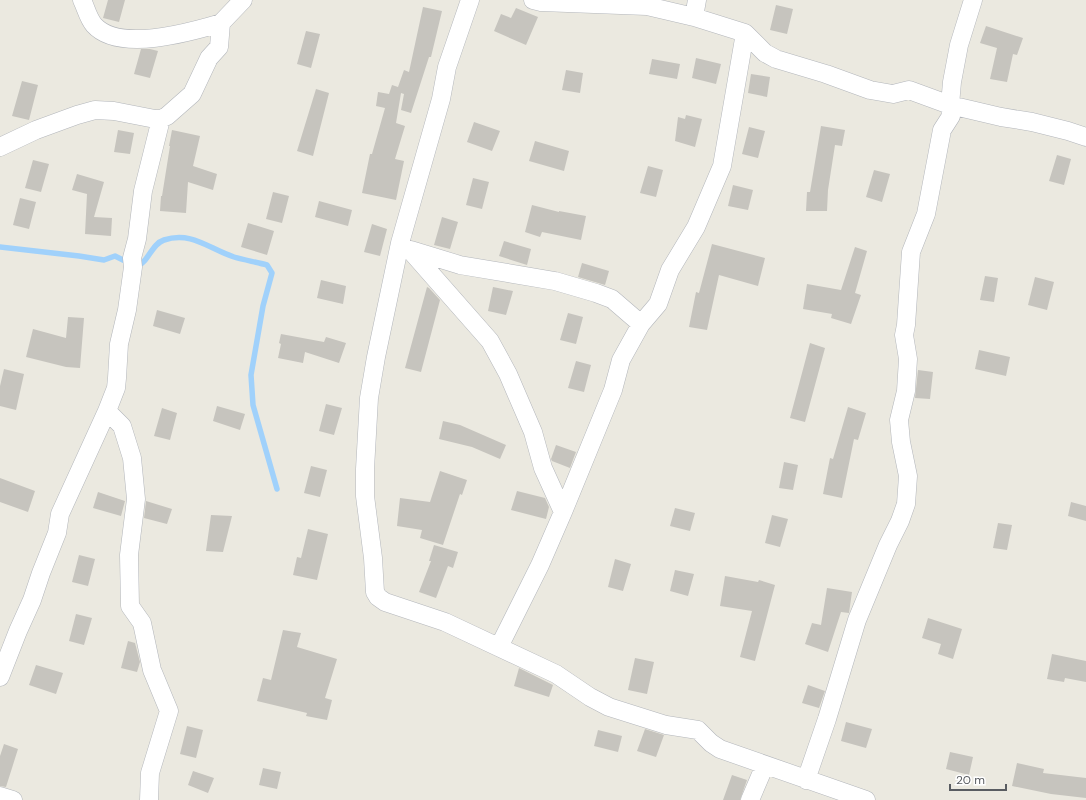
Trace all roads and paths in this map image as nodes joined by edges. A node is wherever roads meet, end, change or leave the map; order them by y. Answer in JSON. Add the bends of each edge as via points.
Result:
{"nodes":[{"id":1,"x":82,"y":0,"type":"edge"},
{"id":2,"x":243,"y":0,"type":"edge"},
{"id":3,"x":470,"y":0,"type":"edge"},
{"id":4,"x":533,"y":0,"type":"edge"},
{"id":5,"x":973,"y":0,"type":"edge"},
{"id":6,"x":696,"y":9,"type":"edge"},
{"id":7,"x":221,"y":23,"type":"junction"},
{"id":8,"x":745,"y":33,"type":"junction"},
{"id":9,"x":950,"y":105,"type":"junction"},
{"id":10,"x":161,"y":119,"type":"junction"},
{"id":11,"x":1086,"y":137,"type":"edge"},
{"id":12,"x":0,"y":147,"type":"edge"},
{"id":13,"x":405,"y":247,"type":"junction"},
{"id":14,"x":641,"y":324,"type":"junction"},
{"id":15,"x":107,"y":411,"type":"junction"},
{"id":16,"x":563,"y":512,"type":"junction"},
{"id":17,"x":499,"y":647,"type":"junction"},
{"id":18,"x":0,"y":678,"type":"edge"},
{"id":19,"x":765,"y":765,"type":"junction"},
{"id":20,"x":806,"y":780,"type":"junction"},
{"id":21,"x":0,"y":796,"type":"edge"},
{"id":22,"x":13,"y":800,"type":"edge"},
{"id":23,"x":149,"y":800,"type":"edge"},
{"id":24,"x":750,"y":800,"type":"edge"},
{"id":25,"x":866,"y":800,"type":"edge"}],
"edges":[{"from":1,"to":7,"type":"street","via":[[94,25],[107,35],[137,39],[184,34]]},
{"from":2,"to":7,"type":"street"},
{"from":3,"to":13,"type":"street","via":[[448,67]]},
{"from":4,"to":6,"type":"street"},
{"from":5,"to":9,"type":"street","via":[[959,44]]},
{"from":6,"to":8,"type":"street"},
{"from":7,"to":10,"type":"street","via":[[219,47],[206,62],[192,94]]},
{"from":8,"to":9,"type":"street","via":[[765,53],[776,59],[870,90],[893,94],[909,90]]},
{"from":8,"to":14,"type":"street","via":[[722,166],[696,228],[670,270],[658,304]]},
{"from":9,"to":11,"type":"street","via":[[1032,122]]},
{"from":9,"to":20,"type":"street","via":[[951,116],[942,130],[926,214],[911,252],[904,335],[908,359],[906,391],[900,420],[901,442],[908,476],[906,504],[857,620]]},
{"from":10,"to":12,"type":"street","via":[[95,110],[36,130]]},
{"from":10,"to":15,"type":"street","via":[[143,191],[127,310],[119,344],[116,388]]},
{"from":13,"to":14,"type":"street","via":[[460,265],[555,281],[596,293],[612,299]]},
{"from":13,"to":16,"type":"street","via":[[490,341],[508,374],[533,432],[543,468]]},
{"from":13,"to":17,"type":"street","via":[[376,357],[369,398],[365,496],[375,592],[385,602],[445,622]]},
{"from":14,"to":16,"type":"street","via":[[621,360],[613,390]]},
{"from":15,"to":18,"type":"street","via":[[60,514],[57,533]]},
{"from":15,"to":23,"type":"street","via":[[122,426],[132,458],[136,499],[129,555],[130,606],[142,623],[152,670],[169,711],[150,773]]},
{"from":16,"to":17,"type":"street"},
{"from":17,"to":19,"type":"street","via":[[556,674],[609,707],[666,724],[698,730],[720,749]]},
{"from":19,"to":20,"type":"street"},
{"from":19,"to":24,"type":"street"},
{"from":20,"to":25,"type":"street"},
{"from":21,"to":22,"type":"street"}]}
